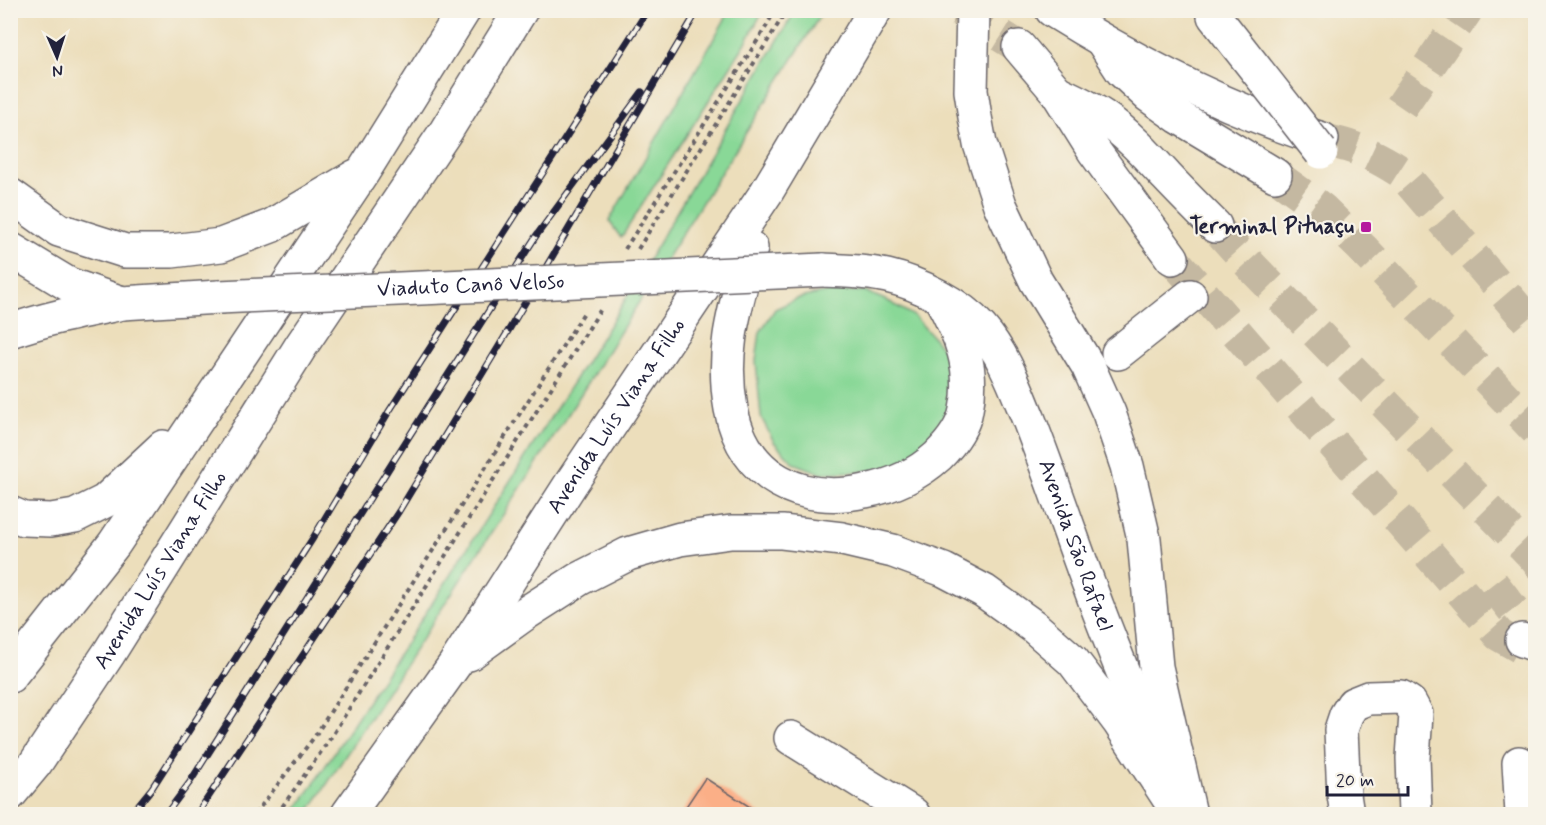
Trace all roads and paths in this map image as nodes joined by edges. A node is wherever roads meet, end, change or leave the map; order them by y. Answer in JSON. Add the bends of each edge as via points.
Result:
{"nodes":[{"id":1,"x":464,"y":10,"type":"edge"},
{"id":2,"x":520,"y":10,"type":"edge"},
{"id":3,"x":775,"y":10,"type":"edge"},
{"id":4,"x":787,"y":10,"type":"edge"},
{"id":5,"x":875,"y":10,"type":"edge"},
{"id":6,"x":973,"y":10,"type":"edge"},
{"id":7,"x":1052,"y":10,"type":"edge"},
{"id":8,"x":1213,"y":10,"type":"edge"},
{"id":9,"x":1103,"y":42,"type":"junction"},
{"id":10,"x":1019,"y":48,"type":"tunnel mouth"},
{"id":11,"x":1057,"y":92,"type":"junction"},
{"id":12,"x":363,"y":172,"type":"junction"},
{"id":13,"x":1275,"y":175,"type":"tunnel mouth"},
{"id":14,"x":766,"y":193,"type":"junction"},
{"id":15,"x":10,"y":195,"type":"edge"},
{"id":16,"x":1215,"y":226,"type":"tunnel mouth"},
{"id":17,"x":10,"y":249,"type":"edge"},
{"id":18,"x":636,"y":252,"type":"dead end"},
{"id":19,"x":620,"y":257,"type":"dead end"},
{"id":20,"x":1172,"y":258,"type":"tunnel mouth"},
{"id":21,"x":1191,"y":296,"type":"dead end"},
{"id":22,"x":940,"y":297,"type":"junction"},
{"id":23,"x":122,"y":303,"type":"junction"},
{"id":24,"x":605,"y":303,"type":"dead end"},
{"id":25,"x":589,"y":306,"type":"dead end"},
{"id":26,"x":10,"y":332,"type":"edge"},
{"id":27,"x":1118,"y":353,"type":"dead end"},
{"id":28,"x":200,"y":414,"type":"junction"},
{"id":29,"x":10,"y":513,"type":"edge"},
{"id":30,"x":455,"y":664,"type":"junction"},
{"id":31,"x":10,"y":676,"type":"edge"},
{"id":32,"x":791,"y":738,"type":"dead end"},
{"id":33,"x":1519,"y":763,"type":"dead end"},
{"id":34,"x":10,"y":794,"type":"edge"},
{"id":35,"x":255,"y":814,"type":"edge"},
{"id":36,"x":277,"y":814,"type":"edge"},
{"id":37,"x":348,"y":814,"type":"edge"},
{"id":38,"x":913,"y":814,"type":"edge"},
{"id":39,"x":1180,"y":814,"type":"edge"},
{"id":40,"x":1190,"y":814,"type":"edge"},
{"id":41,"x":1347,"y":814,"type":"edge"},
{"id":42,"x":1415,"y":814,"type":"edge"},
{"id":43,"x":1522,"y":814,"type":"edge"}],
"edges":[{"from":1,"to":12,"type":"main road"},
{"from":2,"to":34,"type":"main road","name":"Avenida Luís Viana Filho","via":[[446,131],[301,346],[109,653],[35,764]]},
{"from":3,"to":19,"type":"path"},
{"from":4,"to":18,"type":"path"},
{"from":5,"to":14,"type":"main road","name":"Avenida Luís Viana Filho"},
{"from":6,"to":40,"type":"main road","via":[[971,91],[980,144],[999,204],[1036,281],[1088,366],[1127,466],[1144,539],[1156,668]]},
{"from":7,"to":9,"type":"main road"},
{"from":8,"to":9,"type":"main road","bridge":true,"via":[[1323,146],[1209,96]]},
{"from":9,"to":13,"type":"main road","via":[[1122,71],[1148,95]]},
{"from":10,"to":11,"type":"main road"},
{"from":11,"to":16,"type":"main road","via":[[1082,103],[1117,127]]},
{"from":11,"to":20,"type":"main road","via":[[1094,151]]},
{"from":12,"to":15,"type":"main road","via":[[270,226],[221,245],[172,252],[125,251],[59,230]]},
{"from":12,"to":28,"type":"main road"},
{"from":14,"to":22,"type":"main road","via":[[731,324],[727,381],[731,411],[751,458],[781,483],[817,494],[876,489],[915,473],[948,446],[966,412],[969,390],[962,340]]},
{"from":14,"to":30,"type":"main road","name":"Avenida Luís Viana Filho"},
{"from":17,"to":23,"type":"main road","name":"Viaduto Canô Veloso","via":[[68,284]]},
{"from":21,"to":27,"type":"main road"},
{"from":22,"to":23,"type":"main road","name":"Viaduto Canô Veloso","bridge":true,"via":[[887,276],[823,270]]},
{"from":22,"to":39,"type":"main road","name":"Avenida São Rafael","via":[[981,328],[1015,384],[1088,584]]},
{"from":23,"to":26,"type":"main road"},
{"from":24,"to":36,"type":"path","via":[[328,742]]},
{"from":25,"to":35,"type":"path","via":[[315,736]]},
{"from":28,"to":29,"type":"main road","via":[[105,501],[75,516],[51,520],[24,519]]},
{"from":28,"to":31,"type":"main road","via":[[114,544]]},
{"from":30,"to":37,"type":"main road","name":"Avenida Luís Viana Filho"},
{"from":30,"to":39,"type":"main road","via":[[579,579],[628,554],[680,539],[730,532],[782,532],[842,539],[893,551],[944,570],[984,591],[1033,626],[1073,661]]},
{"from":32,"to":38,"type":"main road"},
{"from":33,"to":43,"type":"main road"},
{"from":41,"to":42,"type":"main road","via":[[1341,730],[1353,705],[1368,698],[1401,698],[1414,708]]}]}
